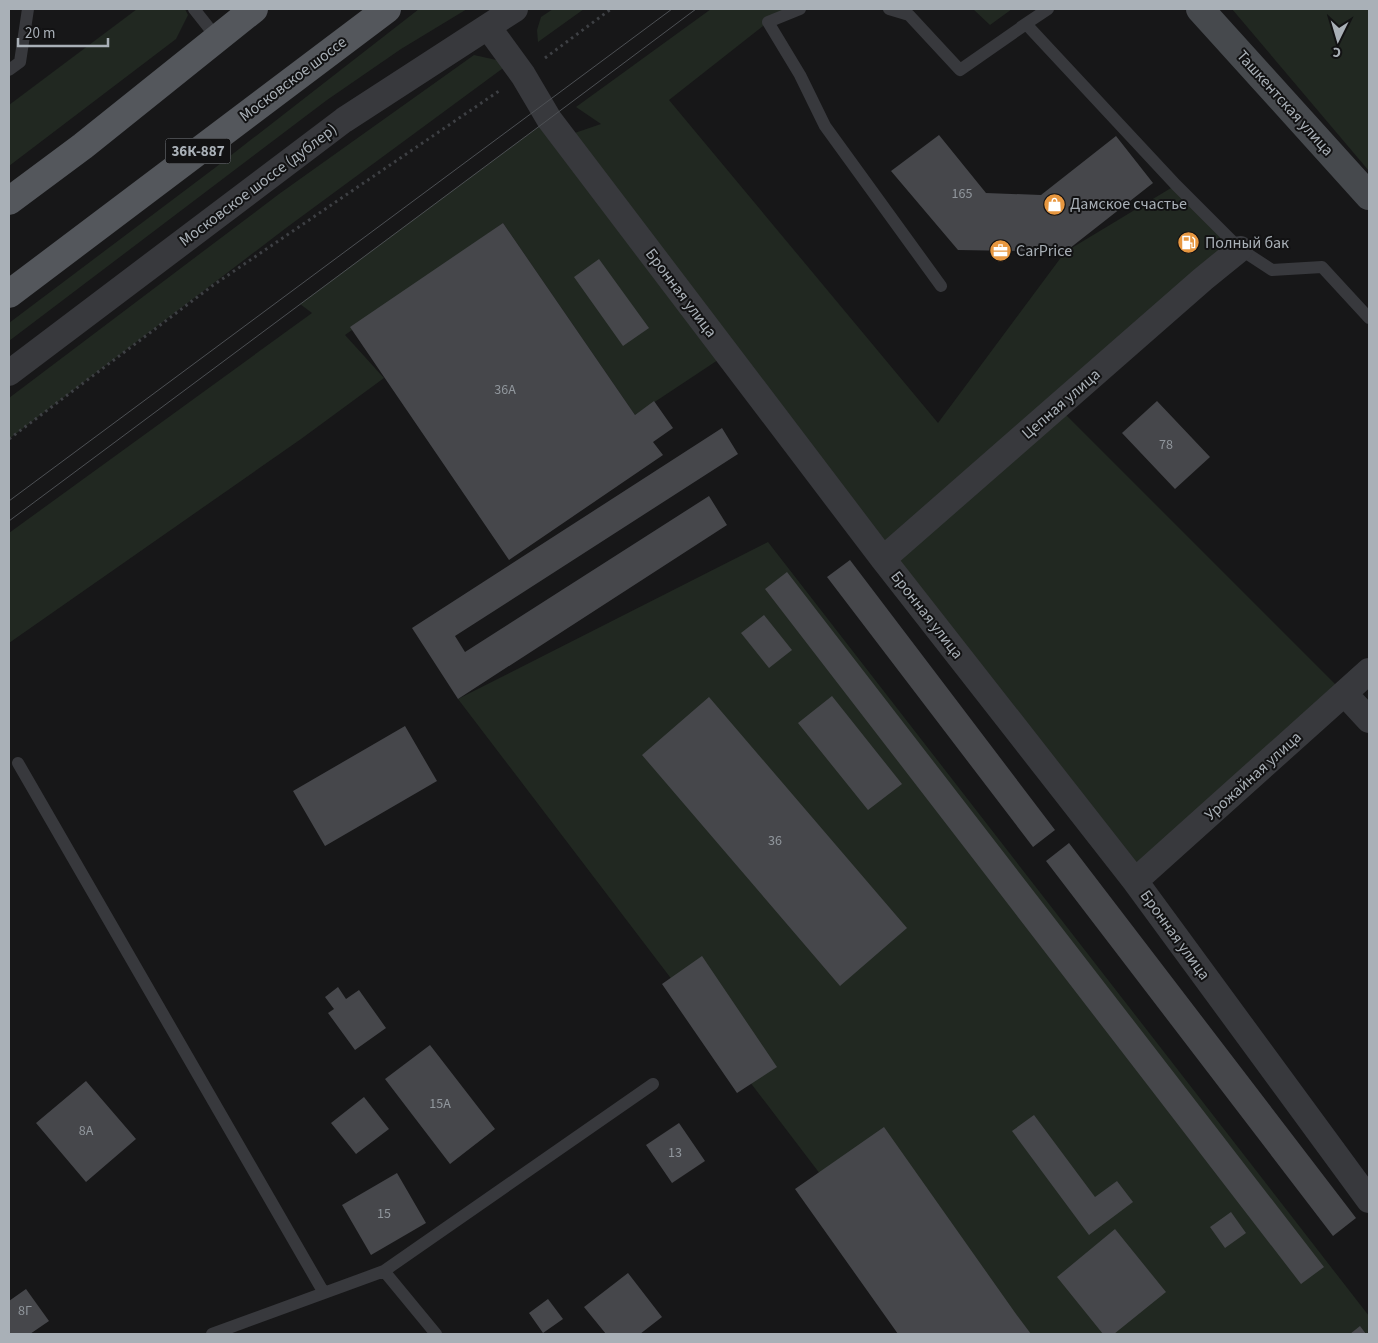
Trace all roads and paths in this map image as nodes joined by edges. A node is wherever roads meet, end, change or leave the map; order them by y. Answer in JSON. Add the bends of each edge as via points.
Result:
{"nodes":[{"id":1,"x":28,"y":9,"type":"edge"},
{"id":2,"x":194,"y":9,"type":"edge"},
{"id":3,"x":254,"y":9,"type":"edge"},
{"id":4,"x":387,"y":9,"type":"edge"},
{"id":5,"x":516,"y":9,"type":"edge"},
{"id":6,"x":611,"y":9,"type":"edge"},
{"id":7,"x":800,"y":9,"type":"edge"},
{"id":8,"x":889,"y":9,"type":"edge"},
{"id":9,"x":1048,"y":9,"type":"edge"},
{"id":10,"x":1200,"y":9,"type":"edge"},
{"id":11,"x":1026,"y":24,"type":"junction"},
{"id":12,"x":488,"y":27,"type":"junction"},
{"id":13,"x":217,"y":38,"type":"junction"},
{"id":14,"x":9,"y":70,"type":"edge"},
{"id":15,"x":522,"y":75,"type":"junction"},
{"id":16,"x":1369,"y":196,"type":"edge"},
{"id":17,"x":9,"y":201,"type":"edge"},
{"id":18,"x":1240,"y":249,"type":"junction"},
{"id":19,"x":941,"y":286,"type":"dead end"},
{"id":20,"x":9,"y":294,"type":"edge"},
{"id":21,"x":1369,"y":318,"type":"edge"},
{"id":22,"x":9,"y":373,"type":"edge"},
{"id":23,"x":9,"y":440,"type":"edge"},
{"id":24,"x":883,"y":559,"type":"junction"},
{"id":25,"x":1369,"y":671,"type":"edge"},
{"id":26,"x":1345,"y":694,"type":"junction"},
{"id":27,"x":1369,"y":720,"type":"edge"},
{"id":28,"x":18,"y":763,"type":"dead end"},
{"id":29,"x":1136,"y":881,"type":"junction"},
{"id":30,"x":653,"y":1084,"type":"dead end"},
{"id":31,"x":1369,"y":1200,"type":"edge"},
{"id":32,"x":384,"y":1271,"type":"junction"},
{"id":33,"x":324,"y":1293,"type":"junction"},
{"id":34,"x":212,"y":1334,"type":"edge"},
{"id":35,"x":436,"y":1334,"type":"edge"}],
"edges":[{"from":1,"to":14,"type":"lane","via":[[20,62]]},
{"from":2,"to":13,"type":"lane"},
{"from":3,"to":13,"type":"main road"},
{"from":4,"to":20,"type":"main road","name":"Московское шоссе","number":"36К-887"},
{"from":5,"to":12,"type":"street","name":"Московское шоссе (дублер)"},
{"from":6,"to":15,"type":"path"},
{"from":7,"to":19,"type":"lane","via":[[768,22],[800,75],[824,126]]},
{"from":8,"to":11,"type":"lane","via":[[909,15],[960,70]]},
{"from":9,"to":11,"type":"lane"},
{"from":10,"to":16,"type":"main road","name":"Ташкентская улица"},
{"from":11,"to":18,"type":"lane"},
{"from":12,"to":15,"type":"street","name":"Бронная улица"},
{"from":12,"to":22,"type":"street","name":"Московское шоссе (дублер)","via":[[344,120]]},
{"from":13,"to":17,"type":"main road"},
{"from":15,"to":23,"type":"path","via":[[212,286]]},
{"from":15,"to":24,"type":"street","name":"Бронная улица","via":[[550,119]]},
{"from":18,"to":21,"type":"lane","via":[[1272,270],[1322,267]]},
{"from":18,"to":24,"type":"street","name":"Цепная улица"},
{"from":24,"to":29,"type":"street","name":"Бронная улица"},
{"from":25,"to":26,"type":"street","name":"Урожайная улица"},
{"from":26,"to":27,"type":"street"},
{"from":26,"to":29,"type":"street","name":"Урожайная улица"},
{"from":28,"to":33,"type":"lane"},
{"from":29,"to":31,"type":"street","name":"Бронная улица"},
{"from":30,"to":32,"type":"lane"},
{"from":32,"to":33,"type":"lane"},
{"from":32,"to":35,"type":"lane"},
{"from":33,"to":34,"type":"lane"}]}
